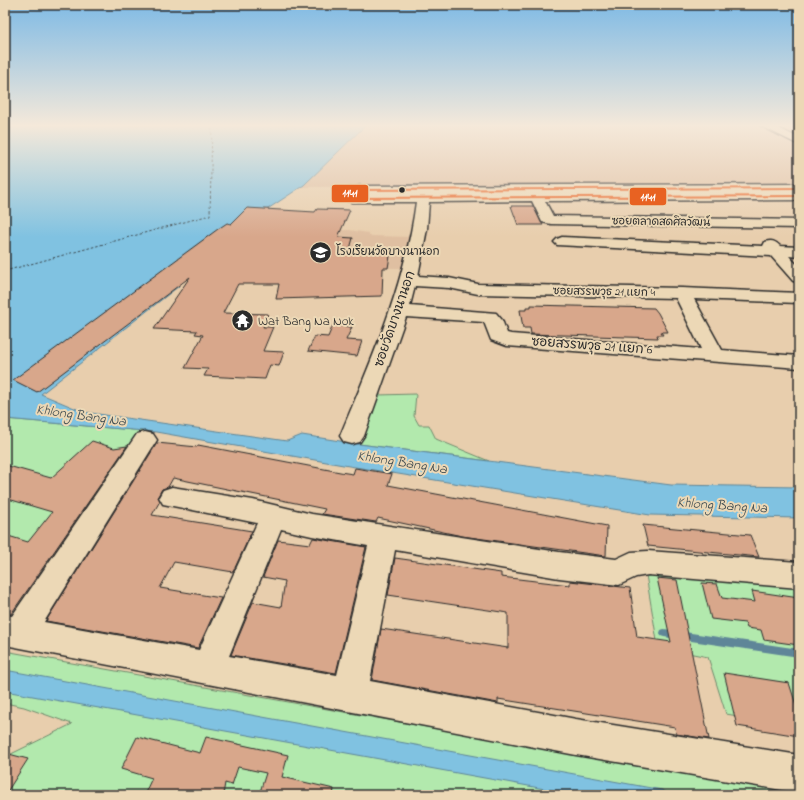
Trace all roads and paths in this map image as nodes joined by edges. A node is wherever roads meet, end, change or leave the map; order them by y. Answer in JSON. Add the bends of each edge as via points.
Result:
{"nodes":[{"id":1,"x":799,"y":188,"type":"edge"},
{"id":2,"x":432,"y":195,"type":"junction"},
{"id":3,"x":799,"y":196,"type":"edge"},
{"id":4,"x":537,"y":198,"type":"junction"},
{"id":5,"x":738,"y":210,"type":"dead end"},
{"id":6,"x":749,"y":223,"type":"junction"},
{"id":7,"x":799,"y":224,"type":"edge"},
{"id":8,"x":562,"y":242,"type":"dead end"},
{"id":9,"x":774,"y":250,"type":"junction"},
{"id":10,"x":799,"y":252,"type":"edge"},
{"id":11,"x":799,"y":277,"type":"edge"},
{"id":12,"x":409,"y":281,"type":"junction"},
{"id":13,"x":682,"y":294,"type":"junction"},
{"id":14,"x":799,"y":298,"type":"edge"},
{"id":15,"x":399,"y":311,"type":"junction"},
{"id":16,"x":715,"y":356,"type":"junction"},
{"id":17,"x":799,"y":362,"type":"edge"},
{"id":18,"x":352,"y":436,"type":"dead end"},
{"id":19,"x":145,"y":440,"type":"dead end"},
{"id":20,"x":172,"y":497,"type":"dead end"},
{"id":21,"x":273,"y":516,"type":"junction"},
{"id":22,"x":384,"y":537,"type":"junction"},
{"id":23,"x":799,"y":575,"type":"edge"},
{"id":24,"x":13,"y":631,"type":"edge"},
{"id":25,"x":208,"y":667,"type":"junction"},
{"id":26,"x":350,"y":694,"type":"junction"},
{"id":27,"x":799,"y":774,"type":"edge"}],
"edges":[{"from":1,"to":2,"type":"street"},
{"from":2,"to":2,"type":"street","via":[[352,198],[349,192],[353,190]]},
{"from":2,"to":4,"type":"street"},
{"from":2,"to":12,"type":"street","name":"ซอยวัดบางนานอก","via":[[421,226]]},
{"from":3,"to":4,"type":"street"},
{"from":4,"to":6,"type":"street","name":"ซอยตลาดสดศิลวัฒน์","via":[[547,219],[551,220]]},
{"from":5,"to":6,"type":"street"},
{"from":6,"to":7,"type":"street","name":"ซอยตลาดสดศิลวัฒน์"},
{"from":6,"to":9,"type":"street"},
{"from":8,"to":9,"type":"street"},
{"from":9,"to":10,"type":"street"},
{"from":9,"to":11,"type":"street"},
{"from":12,"to":13,"type":"street","name":"ซอยสรรพวุธ 21 แยก 4","via":[[449,283],[478,289]]},
{"from":12,"to":15,"type":"street","name":"ซอยวัดบางนานอก"},
{"from":13,"to":14,"type":"street","name":"ซอยสรรพวุธ 21 แยก 4"},
{"from":13,"to":16,"type":"street"},
{"from":15,"to":16,"type":"street","name":"ซอยสรรพวุธ 21 แยก 6","via":[[489,317],[493,320],[498,336],[507,340]]},
{"from":15,"to":18,"type":"street","name":"ซอยวัดบางนานอก"},
{"from":16,"to":17,"type":"street","name":"ซอยสรรพวุธ 21 แยก 6"},
{"from":19,"to":24,"type":"street"},
{"from":20,"to":21,"type":"street"},
{"from":21,"to":22,"type":"street"},
{"from":21,"to":25,"type":"street"},
{"from":22,"to":23,"type":"street","via":[[619,572],[631,565],[648,562]]},
{"from":22,"to":26,"type":"street"},
{"from":24,"to":25,"type":"street"},
{"from":25,"to":26,"type":"street"},
{"from":26,"to":27,"type":"street"}]}
